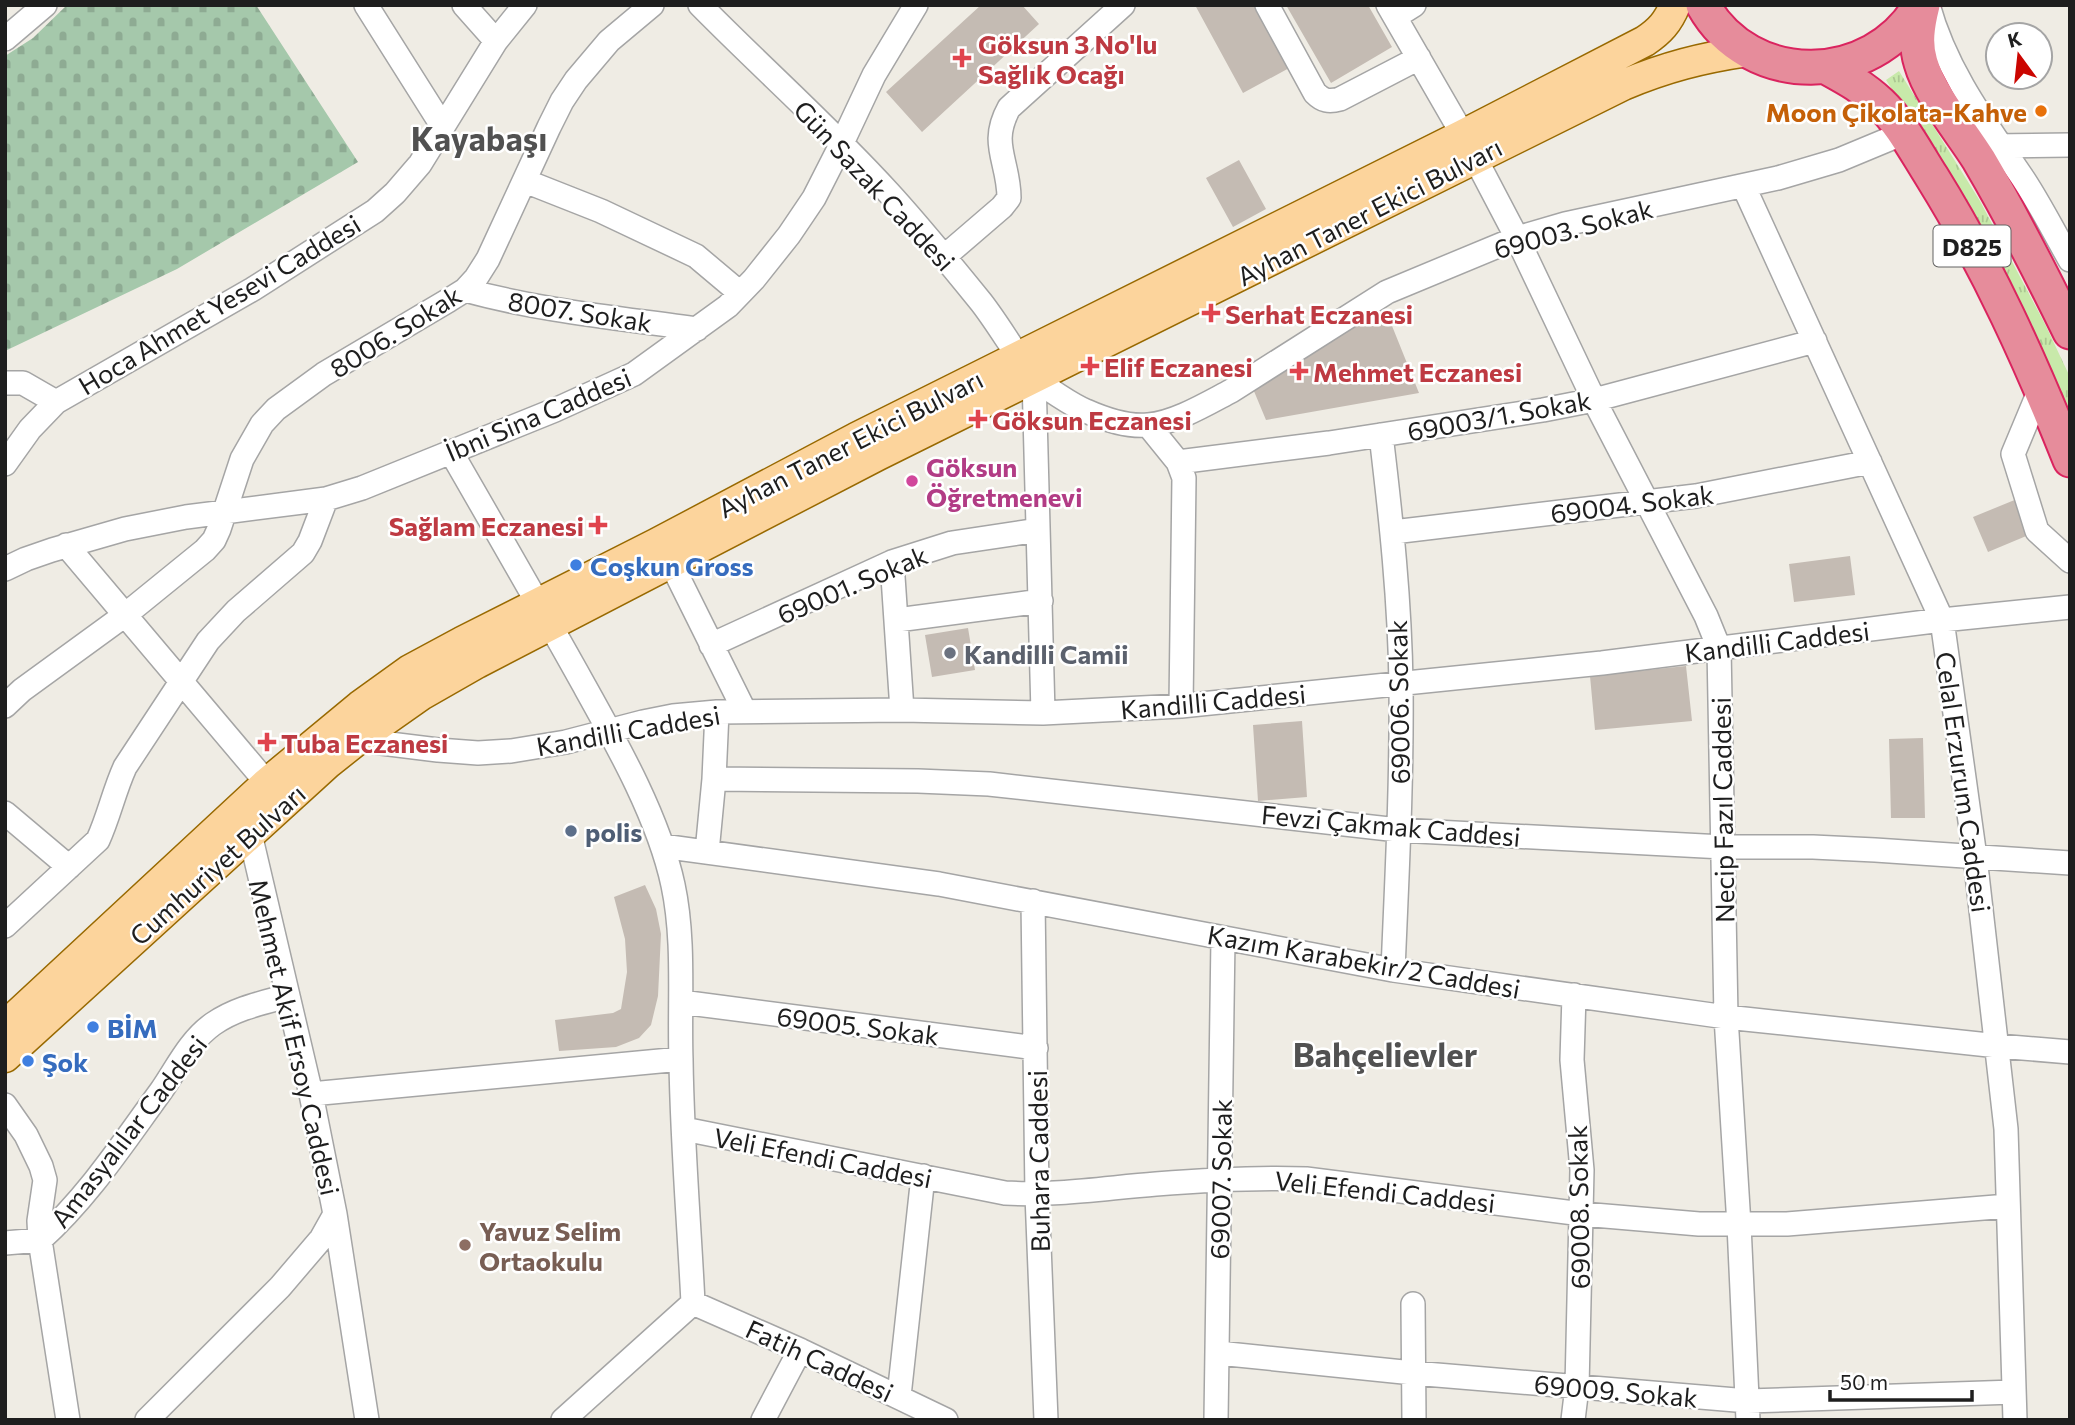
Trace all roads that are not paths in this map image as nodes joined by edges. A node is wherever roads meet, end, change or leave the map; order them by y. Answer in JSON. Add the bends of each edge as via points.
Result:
{"nodes":[{"id":1,"x":45,"y":5,"type":"edge"},
{"id":2,"x":366,"y":5,"type":"edge"},
{"id":3,"x":464,"y":5,"type":"edge"},
{"id":4,"x":525,"y":5,"type":"edge"},
{"id":5,"x":652,"y":5,"type":"edge"},
{"id":6,"x":700,"y":5,"type":"edge"},
{"id":7,"x":916,"y":5,"type":"edge"},
{"id":8,"x":1123,"y":5,"type":"edge"},
{"id":9,"x":1267,"y":5,"type":"edge"},
{"id":10,"x":1675,"y":5,"type":"edge"},
{"id":11,"x":1703,"y":5,"type":"edge"},
{"id":12,"x":1927,"y":7,"type":"edge"},
{"id":13,"x":1399,"y":9,"type":"edge"},
{"id":14,"x":5,"y":39,"type":"edge"},
{"id":15,"x":495,"y":41,"type":"junction"},
{"id":16,"x":1748,"y":51,"type":"junction"},
{"id":17,"x":1419,"y":58,"type":"junction"},
{"id":18,"x":1826,"y":67,"type":"junction"},
{"id":19,"x":443,"y":127,"type":"junction"},
{"id":20,"x":1904,"y":133,"type":"junction"},
{"id":21,"x":842,"y":143,"type":"junction"},
{"id":22,"x":2070,"y":145,"type":"edge"},
{"id":23,"x":1469,"y":146,"type":"junction"},
{"id":24,"x":1985,"y":146,"type":"junction"},
{"id":25,"x":525,"y":181,"type":"junction"},
{"id":26,"x":1745,"y":187,"type":"junction"},
{"id":27,"x":1517,"y":238,"type":"junction"},
{"id":28,"x":945,"y":256,"type":"junction"},
{"id":29,"x":2070,"y":260,"type":"edge"},
{"id":30,"x":465,"y":290,"type":"junction"},
{"id":31,"x":740,"y":293,"type":"junction"},
{"id":32,"x":697,"y":329,"type":"junction"},
{"id":33,"x":2070,"y":331,"type":"edge"},
{"id":34,"x":1815,"y":341,"type":"junction"},
{"id":35,"x":1027,"y":367,"type":"junction"},
{"id":36,"x":5,"y":383,"type":"edge"},
{"id":37,"x":2041,"y":387,"type":"junction"},
{"id":38,"x":1594,"y":400,"type":"junction"},
{"id":39,"x":56,"y":402,"type":"junction"},
{"id":40,"x":1148,"y":425,"type":"junction"},
{"id":41,"x":1381,"y":435,"type":"junction"},
{"id":42,"x":451,"y":452,"type":"junction"},
{"id":43,"x":2070,"y":460,"type":"edge"},
{"id":44,"x":1178,"y":462,"type":"junction"},
{"id":45,"x":1870,"y":462,"type":"junction"},
{"id":46,"x":5,"y":464,"type":"edge"},
{"id":47,"x":326,"y":499,"type":"junction"},
{"id":48,"x":1646,"y":502,"type":"junction"},
{"id":49,"x":225,"y":511,"type":"junction"},
{"id":50,"x":1038,"y":530,"type":"junction"},
{"id":51,"x":1393,"y":532,"type":"junction"},
{"id":52,"x":66,"y":545,"type":"junction"},
{"id":53,"x":2070,"y":561,"type":"edge"},
{"id":54,"x":892,"y":562,"type":"junction"},
{"id":55,"x":671,"y":563,"type":"junction"},
{"id":56,"x":5,"y":569,"type":"edge"},
{"id":57,"x":1041,"y":601,"type":"junction"},
{"id":58,"x":2070,"y":607,"type":"edge"},
{"id":59,"x":544,"y":614,"type":"junction"},
{"id":60,"x":125,"y":615,"type":"junction"},
{"id":61,"x":897,"y":620,"type":"junction"},
{"id":62,"x":1942,"y":620,"type":"junction"},
{"id":63,"x":711,"y":645,"type":"junction"},
{"id":64,"x":1719,"y":648,"type":"junction"},
{"id":65,"x":180,"y":682,"type":"junction"},
{"id":66,"x":1401,"y":683,"type":"junction"},
{"id":67,"x":5,"y":706,"type":"edge"},
{"id":68,"x":1181,"y":706,"type":"junction"},
{"id":69,"x":744,"y":710,"type":"junction"},
{"id":70,"x":901,"y":710,"type":"junction"},
{"id":71,"x":717,"y":712,"type":"junction"},
{"id":72,"x":1043,"y":713,"type":"junction"},
{"id":73,"x":609,"y":731,"type":"junction"},
{"id":74,"x":357,"y":740,"type":"junction"},
{"id":75,"x":714,"y":779,"type":"junction"},
{"id":76,"x":267,"y":783,"type":"junction"},
{"id":77,"x":5,"y":813,"type":"edge"},
{"id":78,"x":1398,"y":830,"type":"junction"},
{"id":79,"x":250,"y":834,"type":"junction"},
{"id":80,"x":662,"y":846,"type":"junction"},
{"id":81,"x":1723,"y":847,"type":"junction"},
{"id":82,"x":707,"y":852,"type":"junction"},
{"id":83,"x":1975,"y":857,"type":"junction"},
{"id":84,"x":2070,"y":863,"type":"edge"},
{"id":85,"x":69,"y":867,"type":"junction"},
{"id":86,"x":1033,"y":901,"type":"junction"},
{"id":87,"x":5,"y":926,"type":"edge"},
{"id":88,"x":1223,"y":938,"type":"junction"},
{"id":89,"x":1393,"y":970,"type":"junction"},
{"id":90,"x":1574,"y":995,"type":"junction"},
{"id":91,"x":288,"y":996,"type":"junction"},
{"id":92,"x":681,"y":1002,"type":"junction"},
{"id":93,"x":1726,"y":1017,"type":"junction"},
{"id":94,"x":5,"y":1026,"type":"edge"},
{"id":95,"x":1998,"y":1046,"type":"junction"},
{"id":96,"x":1036,"y":1048,"type":"junction"},
{"id":97,"x":2070,"y":1052,"type":"edge"},
{"id":98,"x":5,"y":1057,"type":"edge"},
{"id":99,"x":681,"y":1059,"type":"junction"},
{"id":100,"x":311,"y":1094,"type":"junction"},
{"id":101,"x":5,"y":1105,"type":"edge"},
{"id":102,"x":684,"y":1129,"type":"junction"},
{"id":103,"x":923,"y":1176,"type":"junction"},
{"id":104,"x":1219,"y":1180,"type":"junction"},
{"id":105,"x":1037,"y":1195,"type":"junction"},
{"id":106,"x":2008,"y":1206,"type":"junction"},
{"id":107,"x":335,"y":1214,"type":"junction"},
{"id":108,"x":1582,"y":1214,"type":"junction"},
{"id":109,"x":1739,"y":1225,"type":"junction"},
{"id":110,"x":40,"y":1240,"type":"junction"},
{"id":111,"x":5,"y":1243,"type":"edge"},
{"id":112,"x":693,"y":1303,"type":"junction"},
{"id":113,"x":1413,"y":1304,"type":"dead end"},
{"id":114,"x":800,"y":1350,"type":"junction"},
{"id":115,"x":1218,"y":1353,"type":"junction"},
{"id":116,"x":1413,"y":1373,"type":"junction"},
{"id":117,"x":1577,"y":1387,"type":"junction"},
{"id":118,"x":2014,"y":1392,"type":"junction"},
{"id":119,"x":899,"y":1396,"type":"junction"},
{"id":120,"x":1748,"y":1410,"type":"edge"},
{"id":121,"x":933,"y":1417,"type":"edge"},
{"id":122,"x":68,"y":1420,"type":"edge"},
{"id":123,"x":147,"y":1420,"type":"edge"},
{"id":124,"x":367,"y":1420,"type":"edge"},
{"id":125,"x":563,"y":1420,"type":"edge"},
{"id":126,"x":763,"y":1420,"type":"edge"},
{"id":127,"x":1046,"y":1420,"type":"edge"},
{"id":128,"x":1216,"y":1420,"type":"edge"},
{"id":129,"x":1413,"y":1420,"type":"edge"},
{"id":130,"x":1573,"y":1420,"type":"edge"},
{"id":131,"x":2015,"y":1420,"type":"edge"}],
"edges":[{"from":1,"to":14,"type":"street"},
{"from":2,"to":19,"type":"street"},
{"from":3,"to":15,"type":"street"},
{"from":4,"to":15,"type":"street","name":"Hoca Ahmet Yesevi Caddesi"},
{"from":5,"to":25,"type":"street","name":"8006. Sokak","via":[[609,41],[576,80]]},
{"from":6,"to":21,"type":"street","name":"Gün Sazak Caddesi"},
{"from":7,"to":21,"type":"street","name":"İbni Sina Caddesi","via":[[874,75]]},
{"from":8,"to":28,"type":"street","via":[[1009,108],[999,144],[1009,198]]},
{"from":9,"to":17,"type":"street","via":[[1322,100],[1340,99]]},
{"from":10,"to":23,"type":"main road","name":"Ayhan Taner Ekici Bulvarı","via":[[1670,18],[1645,41]]},
{"from":11,"to":16,"type":"highway","via":[[1717,25]]},
{"from":12,"to":18,"type":"highway","via":[[1867,55]]},
{"from":12,"to":24,"type":"highway","number":"D825","via":[[1918,25],[1922,66],[1932,88]]},
{"from":13,"to":17,"type":"street","name":"Necip Fazıl Caddesi"},
{"from":15,"to":19,"type":"street","name":"Hoca Ahmet Yesevi Caddesi"},
{"from":16,"to":18,"type":"highway","via":[[1786,65]]},
{"from":16,"to":23,"type":"main road","name":"Ayhan Taner Ekici Bulvarı","via":[[1658,70]]},
{"from":17,"to":23,"type":"street","name":"Necip Fazıl Caddesi"},
{"from":18,"to":20,"type":"highway","number":"D825","via":[[1859,85]]},
{"from":19,"to":39,"type":"street","name":"Hoca Ahmet Yesevi Caddesi","via":[[408,180],[374,211],[253,289]]},
{"from":20,"to":26,"type":"street","name":"69003. Sokak","via":[[1839,160]]},
{"from":20,"to":37,"type":"highway","number":"D825","via":[[1997,290]]},
{"from":21,"to":28,"type":"street","name":"Gün Sazak Caddesi"},
{"from":21,"to":31,"type":"street","name":"İbni Sina Caddesi","via":[[789,235]]},
{"from":22,"to":24,"type":"street"},
{"from":23,"to":27,"type":"street","name":"Necip Fazıl Caddesi"},
{"from":23,"to":35,"type":"main road","name":"Ayhan Taner Ekici Bulvarı"},
{"from":24,"to":29,"type":"street","via":[[2026,183]]},
{"from":24,"to":33,"type":"highway","number":"D825","via":[[2008,211]]},
{"from":25,"to":30,"type":"street","name":"8006. Sokak","via":[[488,259]]},
{"from":25,"to":31,"type":"street","via":[[696,256]]},
{"from":26,"to":27,"type":"street","name":"69003. Sokak"},
{"from":26,"to":34,"type":"street","name":"Celal Erzurum Caddesi"},
{"from":27,"to":38,"type":"street","name":"Necip Fazıl Caddesi"},
{"from":27,"to":40,"type":"street","name":"69003. Sokak","via":[[1387,292],[1222,396]]},
{"from":28,"to":35,"type":"street","name":"Gün Sazak Caddesi"},
{"from":30,"to":32,"type":"street","name":"8007. Sokak","via":[[538,307]]},
{"from":30,"to":49,"type":"street","name":"8006. Sokak","via":[[324,374],[276,409],[242,459]]},
{"from":31,"to":32,"type":"street","name":"İbni Sina Caddesi"},
{"from":32,"to":42,"type":"street","name":"İbni Sina Caddesi","via":[[634,374]]},
{"from":34,"to":38,"type":"street","name":"69003/1. Sokak"},
{"from":34,"to":45,"type":"street","name":"Celal Erzurum Caddesi"},
{"from":35,"to":40,"type":"street","name":"69003. Sokak","via":[[1084,411]]},
{"from":35,"to":50,"type":"street"},
{"from":35,"to":55,"type":"main road","name":"Ayhan Taner Ekici Bulvarı","via":[[878,455]]},
{"from":35,"to":59,"type":"main road","name":"Ayhan Taner Ekici Bulvarı","via":[[856,438],[656,544]]},
{"from":36,"to":39,"type":"street","via":[[23,383]]},
{"from":37,"to":43,"type":"highway","number":"D825"},
{"from":37,"to":53,"type":"street","via":[[2013,454],[2037,531]]},
{"from":38,"to":41,"type":"street","name":"69003/1. Sokak"},
{"from":38,"to":48,"type":"street","name":"Necip Fazıl Caddesi"},
{"from":39,"to":46,"type":"street","name":"Hoca Ahmet Yesevi Caddesi"},
{"from":40,"to":44,"type":"street"},
{"from":41,"to":44,"type":"street","name":"69003/1. Sokak"},
{"from":41,"to":51,"type":"street","name":"69006. Sokak"},
{"from":42,"to":47,"type":"street","name":"İbni Sina Caddesi"},
{"from":42,"to":59,"type":"street"},
{"from":44,"to":68,"type":"street","via":[[1184,478]]},
{"from":45,"to":48,"type":"street","name":"69004. Sokak"},
{"from":45,"to":62,"type":"street","name":"Celal Erzurum Caddesi"},
{"from":47,"to":49,"type":"street","name":"İbni Sina Caddesi"},
{"from":47,"to":65,"type":"street","via":[[303,553],[225,622]]},
{"from":48,"to":51,"type":"street","name":"69004. Sokak"},
{"from":48,"to":64,"type":"street","name":"Necip Fazıl Caddesi"},
{"from":49,"to":52,"type":"street","name":"İbni Sina Caddesi"},
{"from":49,"to":60,"type":"street","name":"8006. Sokak","via":[[215,540]]},
{"from":50,"to":54,"type":"street","name":"69001. Sokak","via":[[953,543]]},
{"from":50,"to":57,"type":"street"},
{"from":51,"to":66,"type":"street","name":"69006. Sokak"},
{"from":52,"to":56,"type":"street","name":"İbni Sina Caddesi"},
{"from":52,"to":60,"type":"street"},
{"from":54,"to":61,"type":"street"},
{"from":54,"to":63,"type":"street","name":"69001. Sokak"},
{"from":55,"to":59,"type":"main road","name":"Ayhan Taner Ekici Bulvarı"},
{"from":55,"to":63,"type":"street"},
{"from":57,"to":61,"type":"street"},
{"from":57,"to":72,"type":"street"},
{"from":58,"to":62,"type":"street","name":"Kandilli Caddesi"},
{"from":59,"to":73,"type":"street"},
{"from":59,"to":74,"type":"main road","name":"Cumhuriyet Bulvarı"},
{"from":59,"to":76,"type":"main road","name":"Cumhuriyet Bulvarı","via":[[410,670]]},
{"from":60,"to":65,"type":"street"},
{"from":60,"to":67,"type":"street","name":"8006. Sokak"},
{"from":61,"to":70,"type":"street"},
{"from":62,"to":64,"type":"street","name":"Kandilli Caddesi"},
{"from":62,"to":83,"type":"street","name":"Celal Erzurum Caddesi"},
{"from":63,"to":69,"type":"street"},
{"from":64,"to":66,"type":"street","name":"Kandilli Caddesi"},
{"from":64,"to":81,"type":"street","name":"Necip Fazıl Caddesi"},
{"from":65,"to":76,"type":"street"},
{"from":65,"to":85,"type":"street","via":[[125,767],[98,840]]},
{"from":66,"to":68,"type":"street","name":"Kandilli Caddesi"},
{"from":66,"to":78,"type":"street","name":"69006. Sokak"},
{"from":68,"to":72,"type":"street","name":"Kandilli Caddesi"},
{"from":69,"to":70,"type":"street","name":"Kandilli Caddesi"},
{"from":69,"to":71,"type":"street","name":"Kandilli Caddesi"},
{"from":70,"to":72,"type":"street","name":"Kandilli Caddesi"},
{"from":71,"to":73,"type":"street","name":"Kandilli Caddesi","via":[[673,716]]},
{"from":71,"to":75,"type":"street"},
{"from":73,"to":74,"type":"street","name":"Kandilli Caddesi","via":[[566,742],[478,753]]},
{"from":73,"to":80,"type":"street"},
{"from":74,"to":79,"type":"main road","name":"Cumhuriyet Bulvarı"},
{"from":75,"to":78,"type":"street","name":"Fevzi Çakmak Caddesi","via":[[989,784]]},
{"from":75,"to":82,"type":"street"},
{"from":76,"to":94,"type":"main road","name":"Cumhuriyet Bulvarı"},
{"from":77,"to":85,"type":"street"},
{"from":78,"to":81,"type":"street","name":"Fevzi Çakmak Caddesi"},
{"from":78,"to":89,"type":"street","name":"69006. Sokak"},
{"from":79,"to":91,"type":"street","name":"Mehmet Akif Ersoy Caddesi"},
{"from":79,"to":98,"type":"main road","name":"Cumhuriyet Bulvarı"},
{"from":80,"to":82,"type":"street","name":"Kazım Karabekir/2 Caddesi"},
{"from":80,"to":92,"type":"street","via":[[678,922]]},
{"from":81,"to":83,"type":"street","name":"Fevzi Çakmak Caddesi","via":[[1813,847]]},
{"from":81,"to":93,"type":"street","name":"Necip Fazıl Caddesi"},
{"from":82,"to":86,"type":"street","name":"Kazım Karabekir/2 Caddesi"},
{"from":83,"to":84,"type":"street","name":"Fevzi Çakmak Caddesi"},
{"from":83,"to":95,"type":"street","name":"Celal Erzurum Caddesi"},
{"from":85,"to":87,"type":"street"},
{"from":86,"to":88,"type":"street","name":"Kazım Karabekir/2 Caddesi"},
{"from":86,"to":96,"type":"street","name":"Buhara Caddesi"},
{"from":88,"to":89,"type":"street","name":"Kazım Karabekir/2 Caddesi"},
{"from":88,"to":104,"type":"street","name":"69007. Sokak"},
{"from":89,"to":90,"type":"street","name":"Kazım Karabekir/2 Caddesi"},
{"from":90,"to":93,"type":"street","name":"Kazım Karabekir/2 Caddesi"},
{"from":90,"to":108,"type":"street","name":"69008. Sokak","via":[[1572,1060]]},
{"from":91,"to":100,"type":"street","name":"Mehmet Akif Ersoy Caddesi"},
{"from":91,"to":110,"type":"street","name":"Amasyalılar Caddesi","via":[[226,1016],[199,1036],[71,1211]]},
{"from":92,"to":96,"type":"street","name":"69005. Sokak"},
{"from":92,"to":99,"type":"street"},
{"from":93,"to":95,"type":"street","name":"Kazım Karabekir/2 Caddesi"},
{"from":93,"to":109,"type":"street","name":"Necip Fazıl Caddesi"},
{"from":95,"to":97,"type":"street","name":"Kazım Karabekir/2 Caddesi"},
{"from":95,"to":106,"type":"street","name":"Celal Erzurum Caddesi"},
{"from":96,"to":105,"type":"street","name":"Buhara Caddesi"},
{"from":99,"to":100,"type":"street"},
{"from":99,"to":102,"type":"street"},
{"from":100,"to":107,"type":"street","name":"Mehmet Akif Ersoy Caddesi"},
{"from":101,"to":110,"type":"street","via":[[26,1135],[45,1180]]},
{"from":102,"to":103,"type":"street","name":"Veli Efendi Caddesi"},
{"from":102,"to":112,"type":"street"},
{"from":103,"to":105,"type":"street","name":"Veli Efendi Caddesi"},
{"from":103,"to":119,"type":"street"},
{"from":104,"to":105,"type":"street","name":"Veli Efendi Caddesi"},
{"from":104,"to":108,"type":"street","name":"Veli Efendi Caddesi","via":[[1306,1179]]},
{"from":104,"to":115,"type":"street","name":"69007. Sokak"},
{"from":105,"to":127,"type":"street","name":"Buhara Caddesi"},
{"from":106,"to":109,"type":"street","name":"Veli Efendi Caddesi"},
{"from":106,"to":118,"type":"street","name":"Celal Erzurum Caddesi"},
{"from":107,"to":123,"type":"street","name":"Mehmet Akif Ersoy Caddesi","via":[[280,1287]]},
{"from":107,"to":124,"type":"street"},
{"from":108,"to":109,"type":"street","name":"Veli Efendi Caddesi"},
{"from":108,"to":117,"type":"street","name":"69008. Sokak"},
{"from":109,"to":120,"type":"street","name":"Necip Fazıl Caddesi"},
{"from":110,"to":111,"type":"street","name":"Amasyalılar Caddesi"},
{"from":110,"to":122,"type":"street"},
{"from":112,"to":114,"type":"street","name":"Fatih Caddesi"},
{"from":112,"to":125,"type":"street"},
{"from":113,"to":116,"type":"street"},
{"from":114,"to":119,"type":"street","name":"Fatih Caddesi"},
{"from":114,"to":126,"type":"street"},
{"from":115,"to":116,"type":"street","name":"69009. Sokak"},
{"from":115,"to":128,"type":"street","name":"69007. Sokak"},
{"from":116,"to":117,"type":"street","name":"69009. Sokak"},
{"from":116,"to":129,"type":"street"},
{"from":117,"to":120,"type":"street","name":"69009. Sokak"},
{"from":117,"to":130,"type":"street","name":"69008. Sokak"},
{"from":118,"to":120,"type":"street","name":"69009. Sokak"},
{"from":118,"to":131,"type":"street","name":"Celal Erzurum Caddesi"},
{"from":119,"to":121,"type":"street","name":"Fatih Caddesi"}]}
